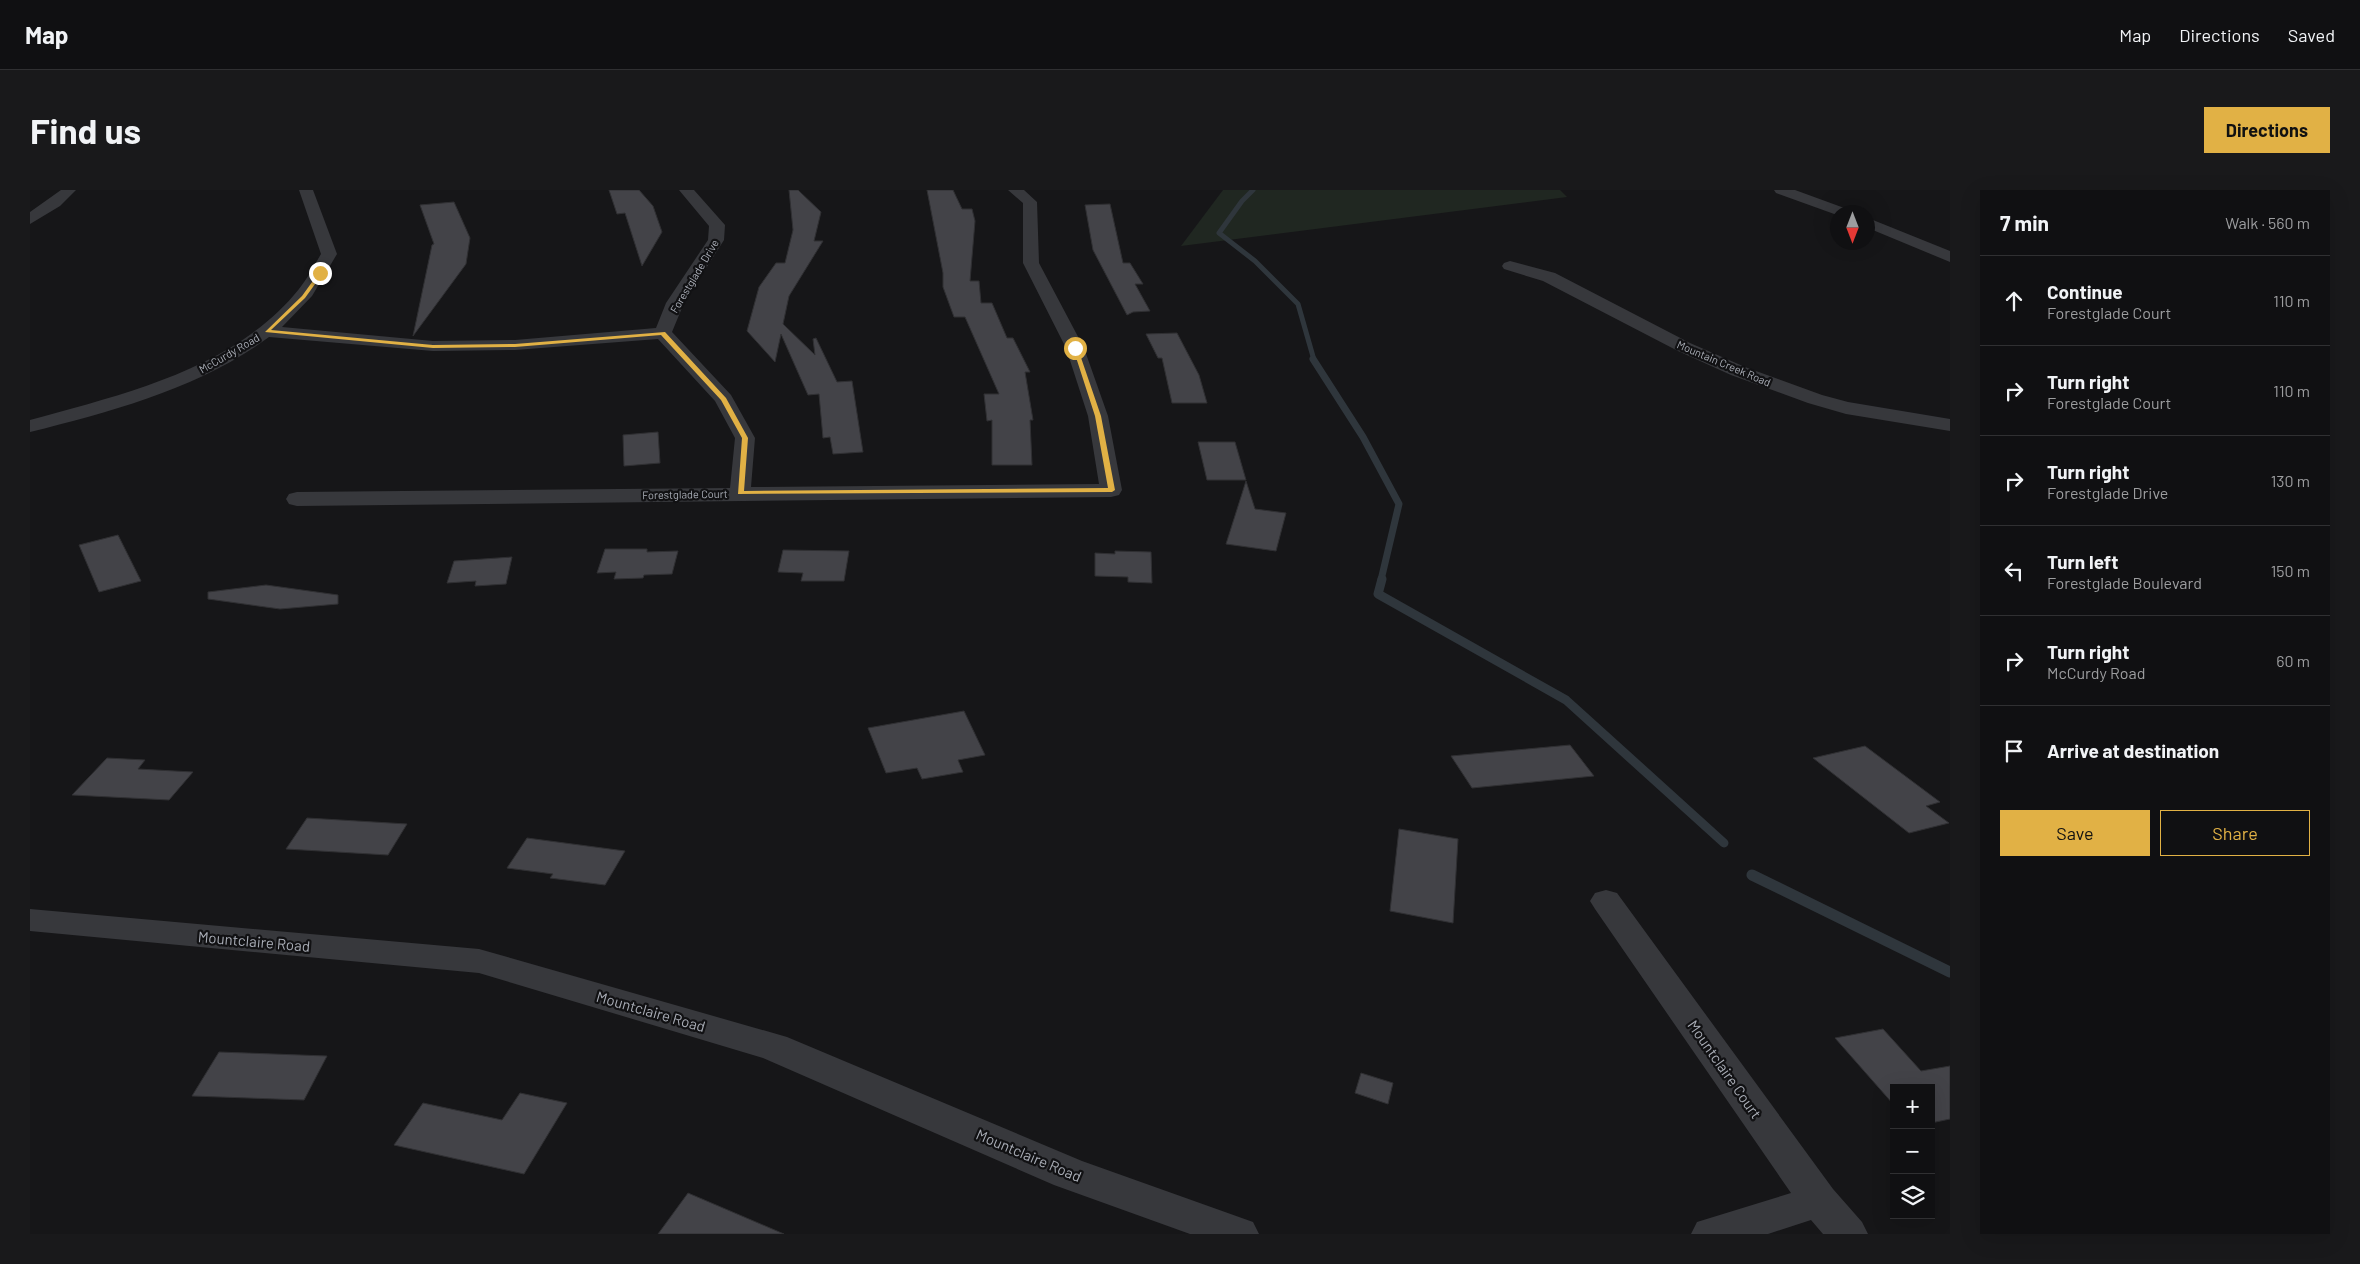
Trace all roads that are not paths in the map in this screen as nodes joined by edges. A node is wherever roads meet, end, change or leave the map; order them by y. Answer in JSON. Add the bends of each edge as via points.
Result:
{"nodes":[{"id":1,"x":69,"y":190,"type":"edge"},
{"id":2,"x":306,"y":190,"type":"edge"},
{"id":3,"x":686,"y":190,"type":"edge"},
{"id":4,"x":1016,"y":190,"type":"edge"},
{"id":5,"x":1781,"y":190,"type":"edge"},
{"id":6,"x":1830,"y":208,"type":"edge"},
{"id":7,"x":30,"y":219,"type":"edge"},
{"id":8,"x":1875,"y":226,"type":"edge"},
{"id":9,"x":1950,"y":258,"type":"edge"},
{"id":10,"x":1510,"y":266,"type":"dead end"},
{"id":11,"x":267,"y":331,"type":"junction"},
{"id":12,"x":663,"y":333,"type":"junction"},
{"id":13,"x":1950,"y":425,"type":"edge"},
{"id":14,"x":30,"y":426,"type":"edge"},
{"id":15,"x":740,"y":493,"type":"junction"},
{"id":16,"x":297,"y":499,"type":"dead end"},
{"id":17,"x":1606,"y":901,"type":"dead end"},
{"id":18,"x":30,"y":920,"type":"edge"},
{"id":19,"x":1820,"y":1201,"type":"junction"},
{"id":20,"x":1240,"y":1234,"type":"edge"},
{"id":21,"x":1712,"y":1234,"type":"edge"},
{"id":22,"x":1848,"y":1234,"type":"edge"}],
"edges":[{"from":1,"to":7,"type":"street"},
{"from":2,"to":11,"type":"street","name":"McCurdy Road","via":[[329,254],[304,297]]},
{"from":3,"to":12,"type":"street","name":"Forestglade Drive","via":[[717,224],[718,232],[675,303]]},
{"from":4,"to":15,"type":"street","name":"Forestglade Court","via":[[1030,202],[1031,263],[1075,348],[1098,416],[1112,490]]},
{"from":5,"to":6,"type":"street"},
{"from":8,"to":9,"type":"street"},
{"from":10,"to":13,"type":"street","name":"Mountain Creek Road","via":[[1548,277],[1684,347],[1806,396],[1846,408]]},
{"from":11,"to":12,"type":"street","via":[[433,346],[515,346]]},
{"from":11,"to":14,"type":"street","name":"McCurdy Road","via":[[218,362],[176,381],[137,396]]},
{"from":12,"to":15,"type":"street","via":[[724,399],[745,438]]},
{"from":15,"to":16,"type":"street","name":"Forestglade Court"},
{"from":17,"to":19,"type":"street","name":"Mountclaire Court"},
{"from":18,"to":20,"type":"street","name":"Mountclaire Road","via":[[479,961],[774,1047],[1068,1173]]},
{"from":19,"to":21,"type":"street"},
{"from":19,"to":22,"type":"street","name":"Mountclaire Court"}]}
